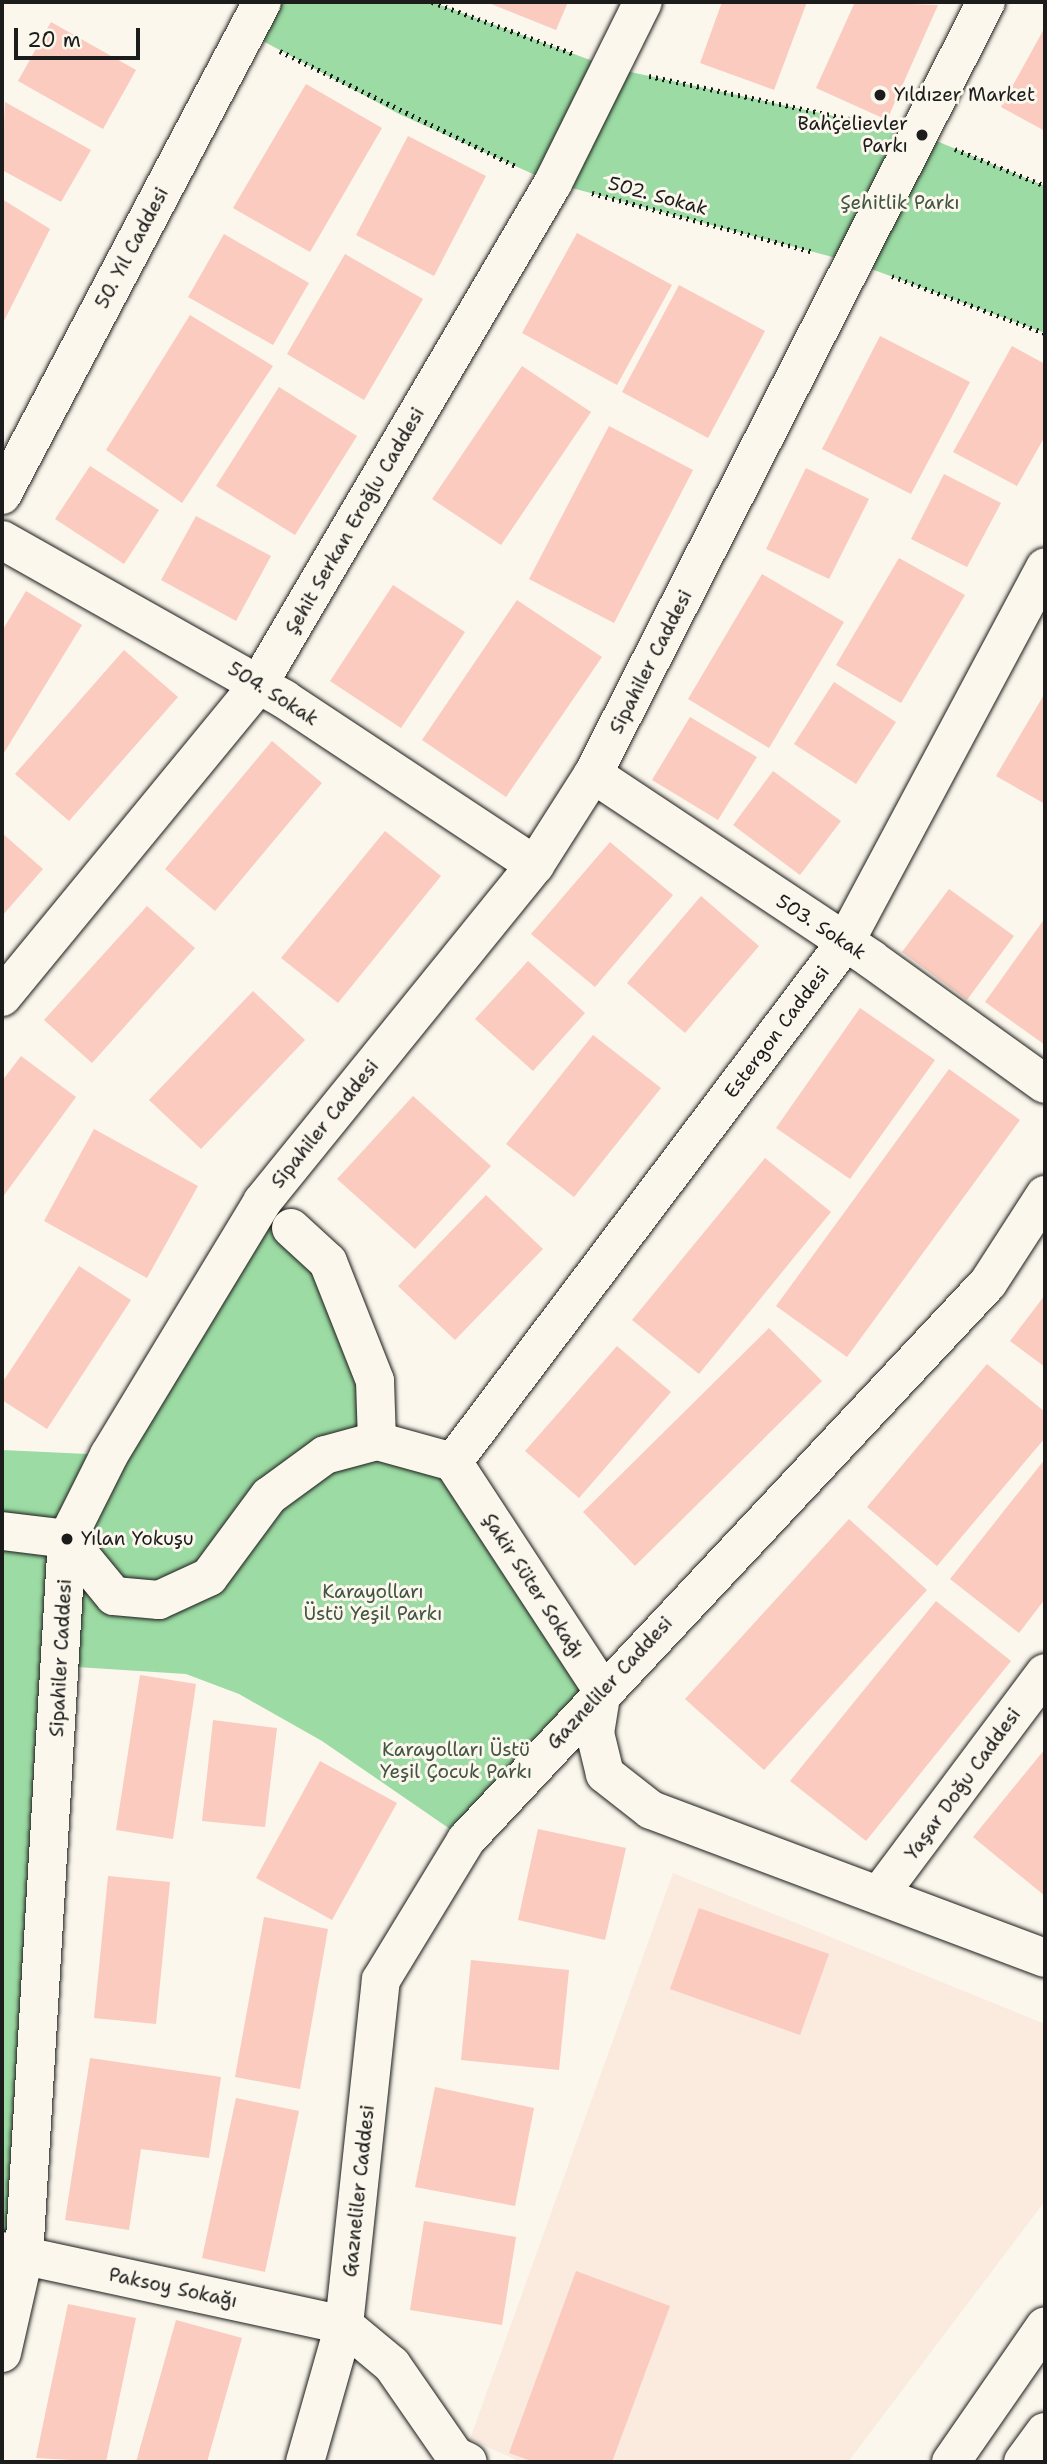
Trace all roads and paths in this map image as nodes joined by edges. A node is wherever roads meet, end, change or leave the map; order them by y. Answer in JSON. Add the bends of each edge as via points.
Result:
{"nodes":[{"id":1,"x":262,"y":2,"type":"edge"},
{"id":2,"x":432,"y":2,"type":"edge"},
{"id":3,"x":643,"y":2,"type":"edge"},
{"id":4,"x":986,"y":2,"type":"edge"},
{"id":5,"x":278,"y":50,"type":"dead end"},
{"id":6,"x":612,"y":68,"type":"junction"},
{"id":7,"x":922,"y":135,"type":"junction"},
{"id":8,"x":553,"y":183,"type":"junction"},
{"id":9,"x":1045,"y":186,"type":"edge"},
{"id":10,"x":855,"y":263,"type":"junction"},
{"id":11,"x":1045,"y":333,"type":"edge"},
{"id":12,"x":2,"y":495,"type":"edge"},
{"id":13,"x":2,"y":540,"type":"edge"},
{"id":14,"x":1045,"y":567,"type":"edge"},
{"id":15,"x":258,"y":685,"type":"junction"},
{"id":16,"x":593,"y":774,"type":"junction"},
{"id":17,"x":535,"y":865,"type":"junction"},
{"id":18,"x":844,"y":944,"type":"junction"},
{"id":19,"x":2,"y":997,"type":"edge"},
{"id":20,"x":1045,"y":1084,"type":"edge"},
{"id":21,"x":1045,"y":1195,"type":"edge"},
{"id":22,"x":291,"y":1228,"type":"dead end"},
{"id":23,"x":377,"y":1441,"type":"junction"},
{"id":24,"x":453,"y":1462,"type":"junction"},
{"id":25,"x":2,"y":1531,"type":"edge"},
{"id":26,"x":67,"y":1539,"type":"junction"},
{"id":27,"x":1045,"y":1673,"type":"edge"},
{"id":28,"x":602,"y":1690,"type":"junction"},
{"id":29,"x":879,"y":1895,"type":"junction"},
{"id":30,"x":1045,"y":1958,"type":"edge"},
{"id":31,"x":13,"y":2253,"type":"edge"},
{"id":32,"x":344,"y":2325,"type":"junction"},
{"id":33,"x":1045,"y":2326,"type":"edge"},
{"id":34,"x":2,"y":2353,"type":"edge"},
{"id":35,"x":1045,"y":2432,"type":"edge"},
{"id":36,"x":462,"y":2459,"type":"edge"},
{"id":37,"x":305,"y":2462,"type":"edge"},
{"id":38,"x":951,"y":2462,"type":"edge"},
{"id":39,"x":1023,"y":2462,"type":"edge"}],
"edges":[{"from":1,"to":12,"type":"main road","name":"50. Yıl Caddesi"},
{"from":2,"to":6,"type":"path"},
{"from":3,"to":6,"type":"main road","name":"Şehit Serkan Eroğlu Caddesi"},
{"from":4,"to":7,"type":"main road","name":"Sipahiler Caddesi"},
{"from":5,"to":8,"type":"path","name":"502. Sokak","via":[[399,114]]},
{"from":6,"to":7,"type":"path"},
{"from":6,"to":8,"type":"main road","name":"Şehit Serkan Eroğlu Caddesi"},
{"from":7,"to":9,"type":"path"},
{"from":7,"to":10,"type":"main road","name":"Sipahiler Caddesi"},
{"from":8,"to":10,"type":"path","name":"502. Sokak"},
{"from":8,"to":15,"type":"main road","name":"Şehit Serkan Eroğlu Caddesi"},
{"from":10,"to":11,"type":"path","name":"502. Sokak"},
{"from":10,"to":16,"type":"main road","name":"Sipahiler Caddesi"},
{"from":13,"to":15,"type":"main road","name":"504. Sokak"},
{"from":14,"to":18,"type":"main road","name":"Estergon Caddesi"},
{"from":15,"to":17,"type":"main road","name":"504. Sokak"},
{"from":15,"to":19,"type":"main road","name":"Şehit Serkan Eroğlu Caddesi"},
{"from":16,"to":17,"type":"main road","name":"Sipahiler Caddesi"},
{"from":16,"to":18,"type":"main road","name":"503. Sokak"},
{"from":17,"to":26,"type":"main road","name":"Sipahiler Caddesi","via":[[262,1202],[109,1455]]},
{"from":18,"to":20,"type":"main road","name":"503. Sokak"},
{"from":18,"to":24,"type":"main road","name":"Estergon Caddesi"},
{"from":21,"to":28,"type":"main road","name":"Gazneliler Caddesi","via":[[988,1283]]},
{"from":22,"to":23,"type":"main road","via":[[328,1262],[375,1381]]},
{"from":23,"to":24,"type":"main road"},
{"from":23,"to":26,"type":"main road","via":[[325,1455],[269,1496],[209,1577],[159,1600],[114,1596]]},
{"from":24,"to":28,"type":"main road","name":"Şakir Süter Sokağı"},
{"from":25,"to":26,"type":"main road"},
{"from":26,"to":31,"type":"main road","name":"Sipahiler Caddesi"},
{"from":27,"to":29,"type":"main road","name":"Yaşar Doğu Caddesi"},
{"from":28,"to":29,"type":"main road","via":[[595,1732],[605,1774],[651,1810]]},
{"from":28,"to":32,"type":"main road","name":"Gazneliler Caddesi","via":[[466,1840],[381,1980]]},
{"from":29,"to":30,"type":"main road"},
{"from":31,"to":32,"type":"main road","name":"Paksoy Sokağı"},
{"from":31,"to":34,"type":"main road","name":"Sipahiler Caddesi"},
{"from":32,"to":36,"type":"main road","via":[[392,2365]]},
{"from":32,"to":37,"type":"main road","name":"Gazneliler Caddesi"},
{"from":33,"to":38,"type":"main road"},
{"from":35,"to":39,"type":"main road"}]}
